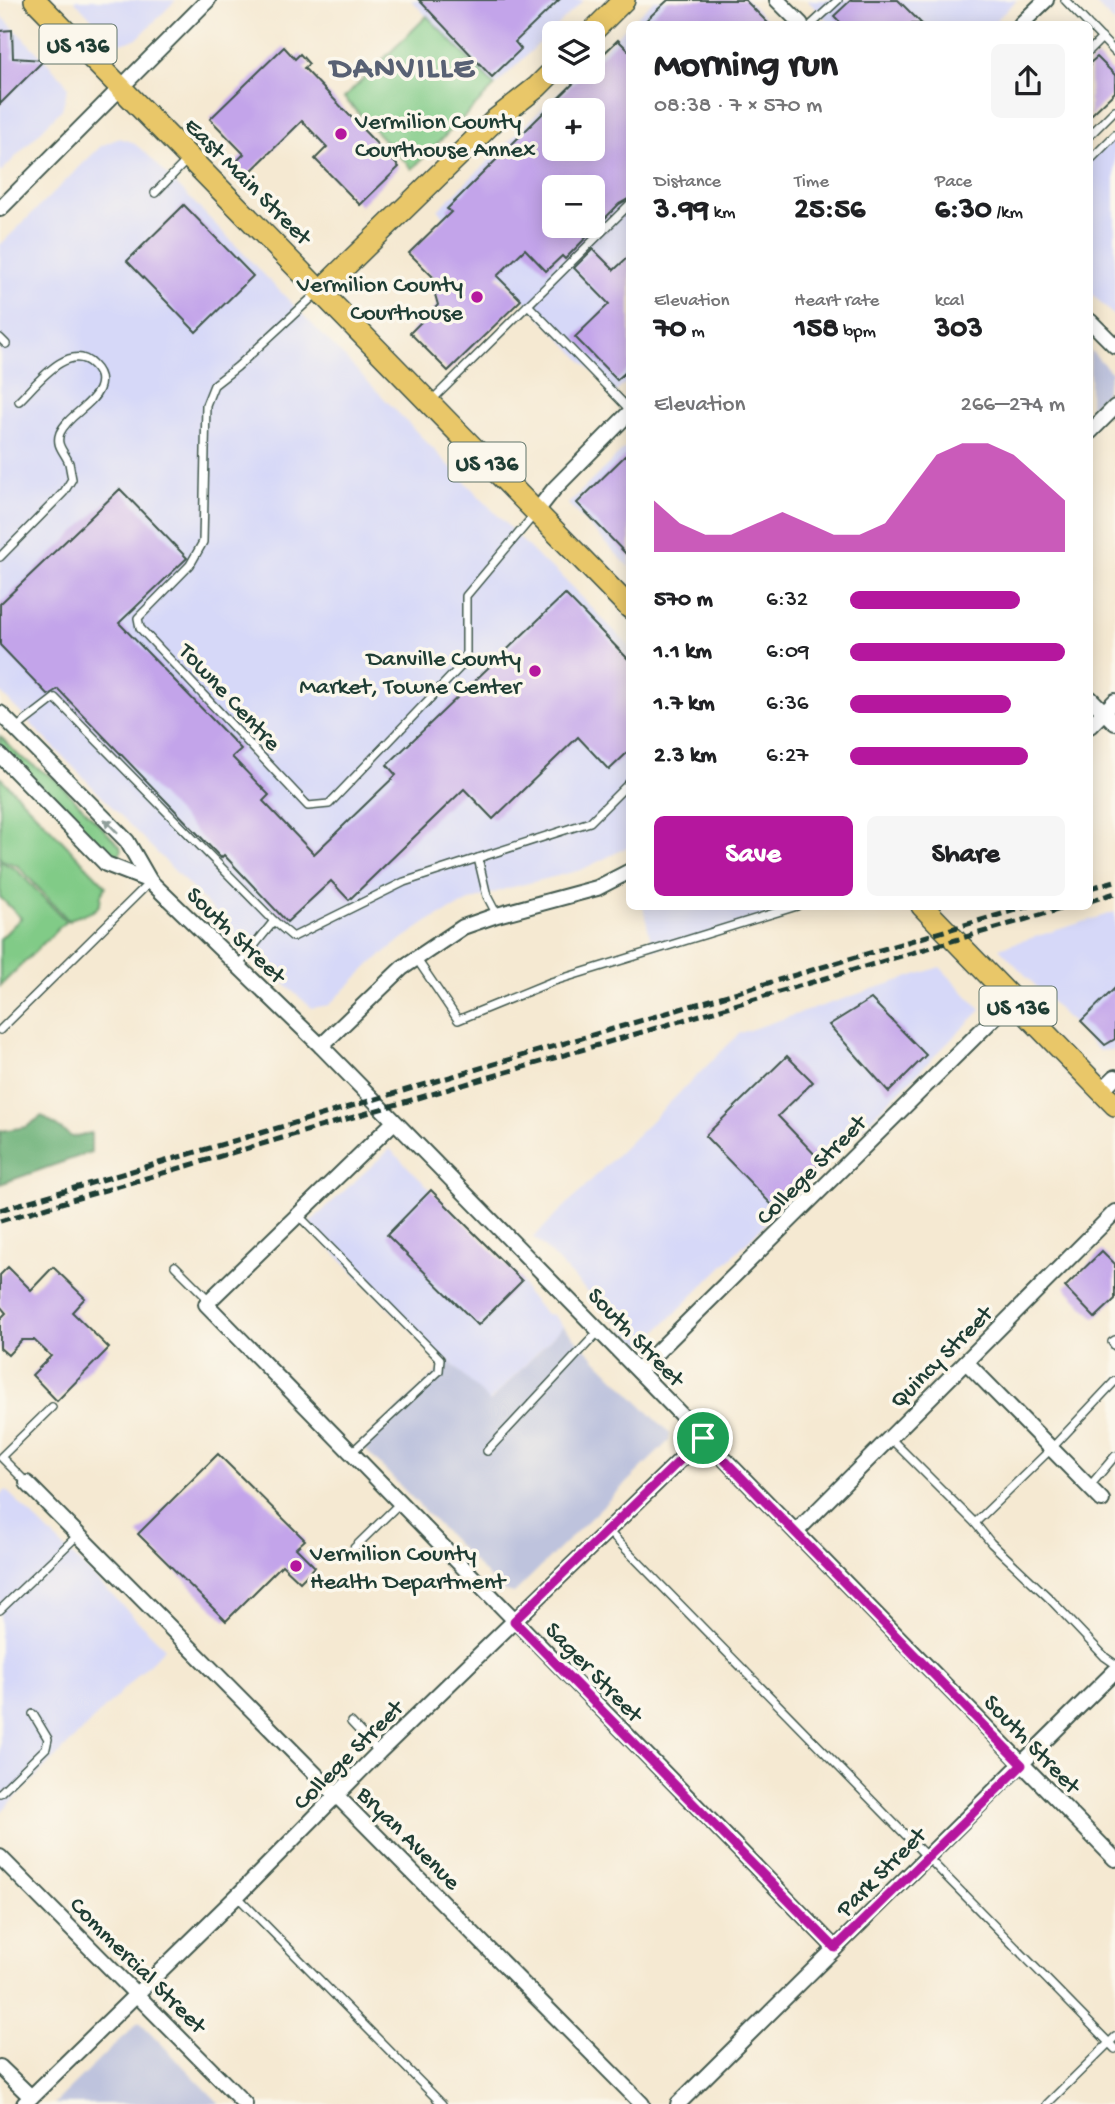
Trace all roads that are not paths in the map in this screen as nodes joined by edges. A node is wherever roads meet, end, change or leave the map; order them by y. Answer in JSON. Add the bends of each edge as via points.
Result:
{"nodes":[{"id":1,"x":208,"y":0,"type":"edge"},
{"id":2,"x":624,"y":0,"type":"edge"},
{"id":3,"x":777,"y":0,"type":"edge"},
{"id":4,"x":838,"y":0,"type":"edge"},
{"id":5,"x":1046,"y":0,"type":"edge"},
{"id":6,"x":1065,"y":0,"type":"edge"},
{"id":7,"x":39,"y":1,"type":"edge"},
{"id":8,"x":603,"y":21,"type":"edge"},
{"id":9,"x":798,"y":21,"type":"edge"},
{"id":10,"x":816,"y":21,"type":"edge"},
{"id":11,"x":1024,"y":21,"type":"edge"},
{"id":12,"x":1085,"y":21,"type":"edge"},
{"id":13,"x":1093,"y":29,"type":"edge"},
{"id":14,"x":1102,"y":38,"type":"junction"},
{"id":15,"x":1093,"y":47,"type":"edge"},
{"id":16,"x":1115,"y":52,"type":"edge"},
{"id":17,"x":542,"y":82,"type":"edge"},
{"id":18,"x":121,"y":88,"type":"junction"},
{"id":19,"x":1115,"y":110,"type":"edge"},
{"id":20,"x":1093,"y":132,"type":"edge"},
{"id":21,"x":1115,"y":135,"type":"edge"},
{"id":22,"x":1093,"y":157,"type":"edge"},
{"id":23,"x":190,"y":158,"type":"junction"},
{"id":24,"x":155,"y":192,"type":"dead end"},
{"id":25,"x":626,"y":208,"type":"edge"},
{"id":26,"x":0,"y":209,"type":"edge"},
{"id":27,"x":320,"y":291,"type":"junction"},
{"id":28,"x":528,"y":305,"type":"junction"},
{"id":29,"x":1093,"y":324,"type":"edge"},
{"id":30,"x":1115,"y":346,"type":"edge"},
{"id":31,"x":19,"y":401,"type":"dead end"},
{"id":32,"x":429,"y":402,"type":"junction"},
{"id":33,"x":626,"y":407,"type":"edge"},
{"id":34,"x":1115,"y":407,"type":"edge"},
{"id":35,"x":626,"y":415,"type":"edge"},
{"id":36,"x":1093,"y":429,"type":"edge"},
{"id":37,"x":536,"y":512,"type":"junction"},
{"id":38,"x":0,"y":557,"type":"edge"},
{"id":39,"x":626,"y":604,"type":"edge"},
{"id":40,"x":1093,"y":699,"type":"edge"},
{"id":41,"x":1110,"y":707,"type":"edge"},
{"id":42,"x":0,"y":713,"type":"edge"},
{"id":43,"x":1093,"y":723,"type":"edge"},
{"id":44,"x":1115,"y":723,"type":"edge"},
{"id":45,"x":15,"y":729,"type":"junction"},
{"id":46,"x":0,"y":755,"type":"edge"},
{"id":47,"x":626,"y":786,"type":"edge"},
{"id":48,"x":478,"y":858,"type":"junction"},
{"id":49,"x":626,"y":873,"type":"edge"},
{"id":50,"x":150,"y":881,"type":"junction"},
{"id":51,"x":784,"y":910,"type":"edge"},
{"id":52,"x":926,"y":910,"type":"edge"},
{"id":53,"x":497,"y":915,"type":"junction"},
{"id":54,"x":274,"y":921,"type":"junction"},
{"id":55,"x":416,"y":958,"type":"junction"},
{"id":56,"x":237,"y":967,"type":"junction"},
{"id":57,"x":1012,"y":1000,"type":"junction"},
{"id":58,"x":0,"y":1030,"type":"edge"},
{"id":59,"x":321,"y":1046,"type":"junction"},
{"id":60,"x":1110,"y":1091,"type":"edge"},
{"id":61,"x":394,"y":1122,"type":"junction"},
{"id":62,"x":1115,"y":1212,"type":"edge"},
{"id":63,"x":298,"y":1215,"type":"junction"},
{"id":64,"x":175,"y":1266,"type":"dead end"},
{"id":65,"x":208,"y":1303,"type":"junction"},
{"id":66,"x":600,"y":1330,"type":"junction"},
{"id":67,"x":1115,"y":1340,"type":"edge"},
{"id":68,"x":1115,"y":1346,"type":"edge"},
{"id":69,"x":966,"y":1362,"type":"junction"},
{"id":70,"x":639,"y":1370,"type":"junction"},
{"id":71,"x":1114,"y":1384,"type":"edge"},
{"id":72,"x":52,"y":1407,"type":"dead end"},
{"id":73,"x":703,"y":1438,"type":"junction"},
{"id":74,"x":890,"y":1438,"type":"junction"},
{"id":75,"x":1051,"y":1450,"type":"junction"},
{"id":76,"x":487,"y":1451,"type":"dead end"},
{"id":77,"x":351,"y":1453,"type":"junction"},
{"id":78,"x":1115,"y":1456,"type":"edge"},
{"id":79,"x":27,"y":1483,"type":"joint"},
{"id":80,"x":1089,"y":1487,"type":"junction"},
{"id":81,"x":1102,"y":1500,"type":"dead end"},
{"id":82,"x":400,"y":1503,"type":"junction"},
{"id":83,"x":975,"y":1523,"type":"junction"},
{"id":84,"x":607,"y":1530,"type":"junction"},
{"id":85,"x":796,"y":1532,"type":"junction"},
{"id":86,"x":78,"y":1535,"type":"junction"},
{"id":87,"x":354,"y":1548,"type":"dead end"},
{"id":88,"x":0,"y":1610,"type":"edge"},
{"id":89,"x":514,"y":1621,"type":"junction"},
{"id":90,"x":1115,"y":1664,"type":"edge"},
{"id":91,"x":1115,"y":1671,"type":"edge"},
{"id":92,"x":33,"y":1714,"type":"dead end"},
{"id":93,"x":351,"y":1722,"type":"dead end"},
{"id":94,"x":379,"y":1752,"type":"junction"},
{"id":95,"x":1022,"y":1765,"type":"junction"},
{"id":96,"x":0,"y":1793,"type":"edge"},
{"id":97,"x":337,"y":1796,"type":"junction"},
{"id":98,"x":0,"y":1857,"type":"edge"},
{"id":99,"x":926,"y":1857,"type":"junction"},
{"id":100,"x":1115,"y":1859,"type":"edge"},
{"id":101,"x":237,"y":1896,"type":"junction"},
{"id":102,"x":835,"y":1948,"type":"junction"},
{"id":103,"x":136,"y":1993,"type":"junction"},
{"id":104,"x":1113,"y":2043,"type":"edge"},
{"id":105,"x":0,"y":2067,"type":"edge"},
{"id":106,"x":31,"y":2102,"type":"edge"},
{"id":107,"x":244,"y":2104,"type":"edge"},
{"id":108,"x":442,"y":2104,"type":"edge"},
{"id":109,"x":642,"y":2104,"type":"edge"},
{"id":110,"x":678,"y":2104,"type":"edge"},
{"id":111,"x":1047,"y":2104,"type":"edge"}],
"edges":[{"from":1,"to":18,"type":"street"},
{"from":2,"to":8,"type":"main road"},
{"from":3,"to":9,"type":"street"},
{"from":4,"to":10,"type":"lane"},
{"from":5,"to":11,"type":"street"},
{"from":6,"to":12,"type":"lane"},
{"from":7,"to":18,"type":"main road","name":"East Main Street","number":"US 136"},
{"from":13,"to":14,"type":"lane"},
{"from":14,"to":15,"type":"lane"},
{"from":14,"to":16,"type":"lane"},
{"from":17,"to":27,"type":"main road","via":[[495,120]]},
{"from":18,"to":23,"type":"main road","name":"East Main Street","number":"US 136"},
{"from":18,"to":26,"type":"street"},
{"from":19,"to":20,"type":"lane"},
{"from":21,"to":22,"type":"lane"},
{"from":23,"to":24,"type":"lane"},
{"from":23,"to":27,"type":"main road","name":"East Main Street","number":"US 136"},
{"from":25,"to":28,"type":"lane"},
{"from":27,"to":32,"type":"main road","name":"East Main Street","number":"US 136"},
{"from":27,"to":37,"type":"lane","name":"Towne Centre","via":[[214,385],[206,405],[203,542],[190,565],[138,618],[140,628],[308,806],[329,804],[462,665],[466,596]]},
{"from":28,"to":32,"type":"lane"},
{"from":28,"to":33,"type":"lane"},
{"from":29,"to":30,"type":"street"},
{"from":31,"to":38,"type":"lane","via":[[59,362],[71,357],[89,361],[102,379],[99,391],[60,431],[58,444],[69,462],[72,479]]},
{"from":32,"to":37,"type":"main road","name":"East Main Street","number":"US 136"},
{"from":34,"to":36,"type":"street"},
{"from":35,"to":37,"type":"street"},
{"from":37,"to":39,"type":"main road","name":"East Main Street","number":"US 136"},
{"from":40,"to":41,"type":"street"},
{"from":41,"to":43,"type":"street"},
{"from":41,"to":44,"type":"street"},
{"from":42,"to":45,"type":"street","name":"South Street"},
{"from":50,"to":45,"type":"street","name":"South Street","one_way":true,"via":[[127,841]]},
{"from":45,"to":54,"type":"lane","via":[[55,698]]},
{"from":46,"to":50,"type":"street","name":"South Street","via":[[106,864]]},
{"from":47,"to":48,"type":"lane","via":[[590,822]]},
{"from":48,"to":53,"type":"lane"},
{"from":48,"to":54,"type":"lane","via":[[404,882],[293,937]]},
{"from":49,"to":53,"type":"street","via":[[597,888]]},
{"from":50,"to":56,"type":"street","name":"South Street"},
{"from":50,"to":58,"type":"lane"},
{"from":51,"to":55,"type":"lane","via":[[551,982],[458,1020]]},
{"from":52,"to":57,"type":"main road","number":"US 136"},
{"from":53,"to":55,"type":"street","via":[[463,927]]},
{"from":54,"to":56,"type":"lane"},
{"from":55,"to":59,"type":"street"},
{"from":56,"to":59,"type":"street","name":"South Street"},
{"from":57,"to":60,"type":"main road","number":"US 136"},
{"from":57,"to":70,"type":"street","name":"College Street"},
{"from":59,"to":61,"type":"street","name":"South Street"},
{"from":61,"to":63,"type":"street"},
{"from":61,"to":66,"type":"street","name":"South Street"},
{"from":62,"to":69,"type":"street","name":"Quincy Street"},
{"from":63,"to":65,"type":"street"},
{"from":63,"to":77,"type":"lane","via":[[440,1359],[439,1371]]},
{"from":64,"to":65,"type":"lane"},
{"from":65,"to":77,"type":"street","name":"Sager Street"},
{"from":66,"to":70,"type":"street","name":"South Street"},
{"from":66,"to":76,"type":"lane"},
{"from":67,"to":68,"type":"lane"},
{"from":69,"to":74,"type":"street","name":"Quincy Street"},
{"from":69,"to":75,"type":"street"},
{"from":70,"to":73,"type":"street","name":"South Street"},
{"from":71,"to":75,"type":"lane"},
{"from":72,"to":79,"type":"lane","via":[[1,1457]]},
{"from":73,"to":84,"type":"street","name":"College Street"},
{"from":73,"to":85,"type":"street","name":"South Street"},
{"from":74,"to":83,"type":"lane"},
{"from":74,"to":85,"type":"street","name":"Quincy Street"},
{"from":75,"to":80,"type":"street"},
{"from":75,"to":83,"type":"lane"},
{"from":77,"to":82,"type":"street","name":"Sager Street"},
{"from":78,"to":80,"type":"lane"},
{"from":79,"to":86,"type":"street","name":"Bryan Avenue"},
{"from":80,"to":81,"type":"street"},
{"from":82,"to":87,"type":"lane"},
{"from":82,"to":89,"type":"street","name":"Sager Street"},
{"from":83,"to":90,"type":"lane"},
{"from":84,"to":89,"type":"street","name":"College Street"},
{"from":84,"to":99,"type":"lane"},
{"from":85,"to":95,"type":"street","name":"South Street"},
{"from":86,"to":88,"type":"lane"},
{"from":86,"to":97,"type":"street","name":"Bryan Avenue"},
{"from":89,"to":94,"type":"street","name":"College Street"},
{"from":89,"to":102,"type":"street","name":"Sager Street"},
{"from":91,"to":95,"type":"street","name":"Park Street"},
{"from":92,"to":96,"type":"lane","via":[[48,1739],[46,1748]]},
{"from":93,"to":94,"type":"lane"},
{"from":94,"to":97,"type":"street","name":"College Street"},
{"from":95,"to":99,"type":"street","name":"Park Street"},
{"from":95,"to":100,"type":"street","name":"South Street"},
{"from":97,"to":101,"type":"street","name":"College Street"},
{"from":97,"to":109,"type":"street","name":"Bryan Avenue"},
{"from":98,"to":103,"type":"street","name":"Commercial Street"},
{"from":99,"to":102,"type":"street","name":"Park Street"},
{"from":99,"to":104,"type":"lane"},
{"from":101,"to":103,"type":"street","name":"College Street"},
{"from":101,"to":108,"type":"lane"},
{"from":102,"to":110,"type":"street","name":"Park Street"},
{"from":103,"to":106,"type":"street","name":"College Street"},
{"from":103,"to":107,"type":"street","name":"Commercial Street"},
{"from":104,"to":111,"type":"lane"},
{"from":105,"to":106,"type":"street"}]}
